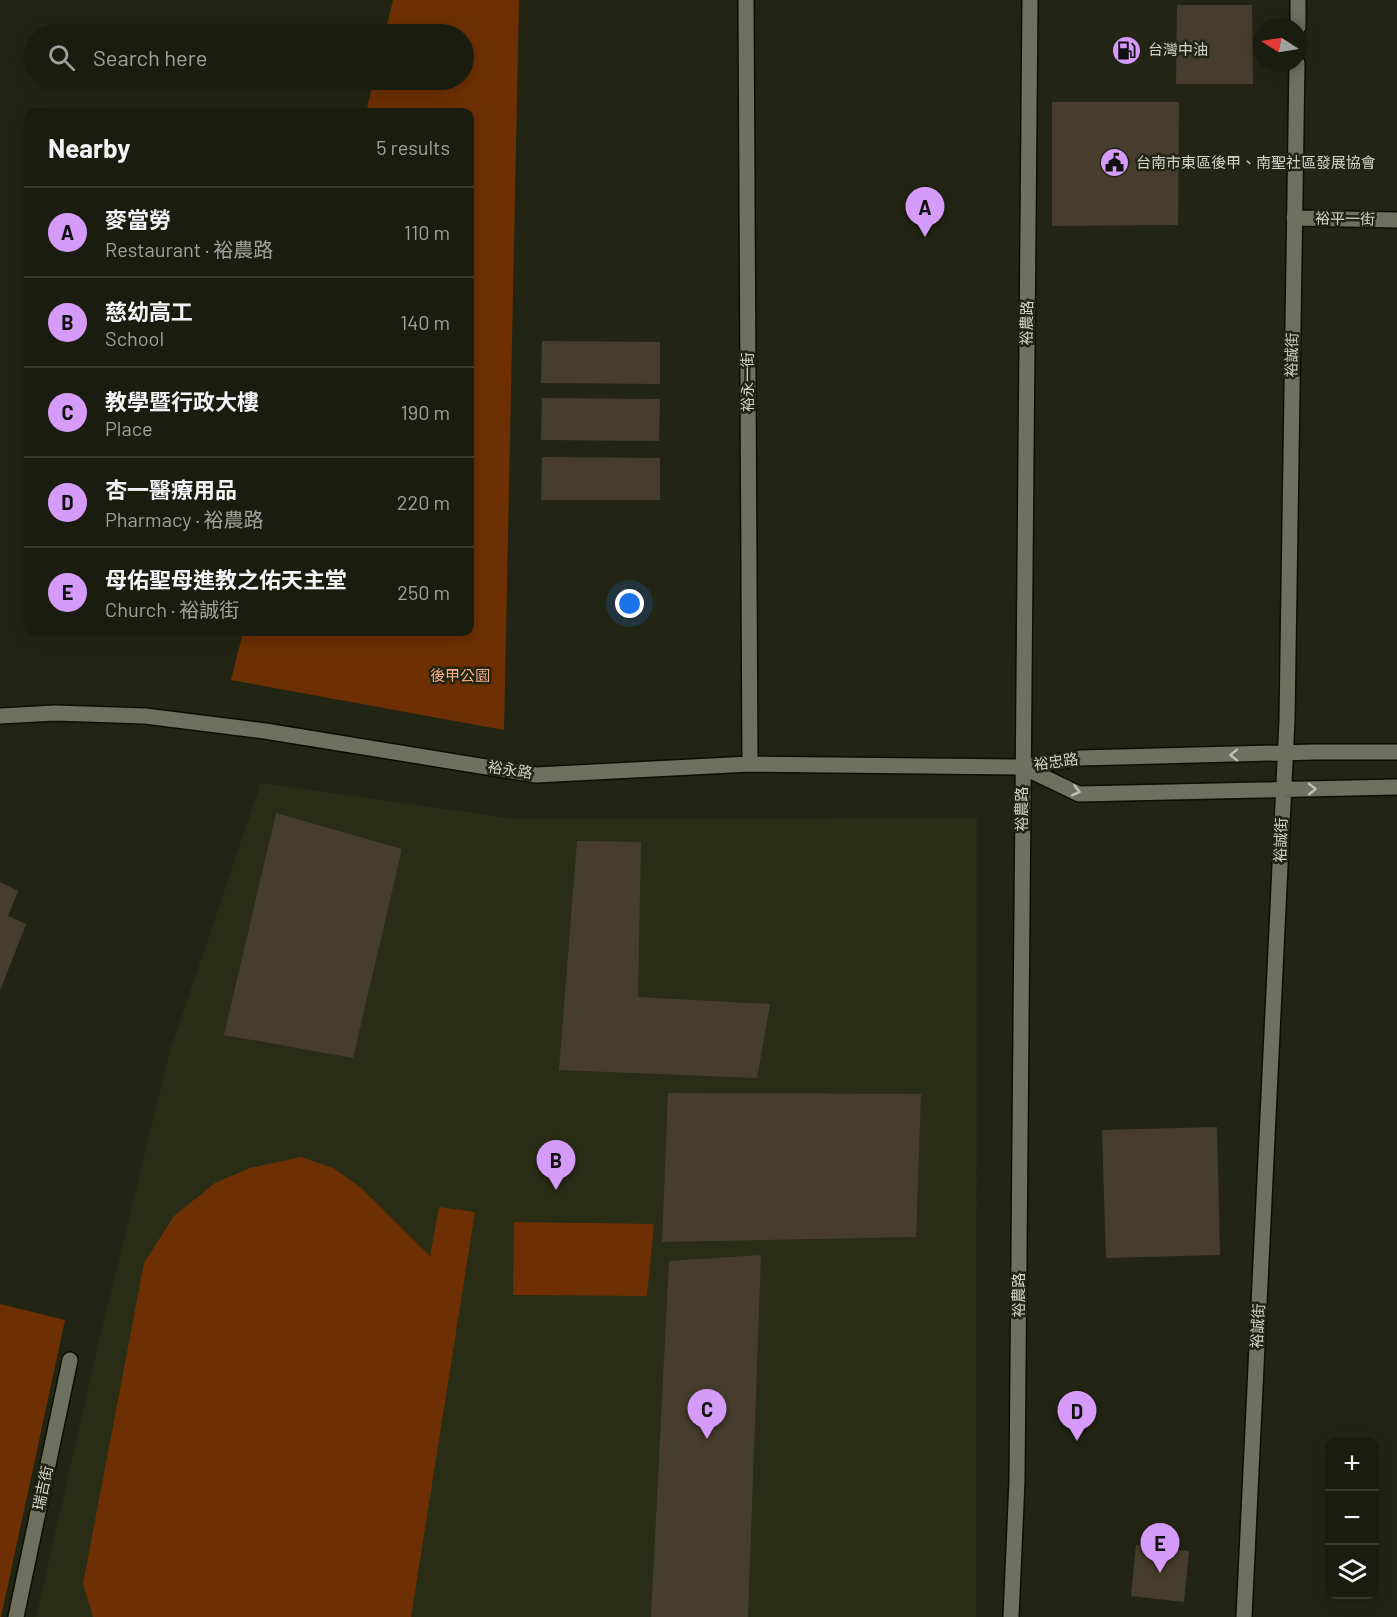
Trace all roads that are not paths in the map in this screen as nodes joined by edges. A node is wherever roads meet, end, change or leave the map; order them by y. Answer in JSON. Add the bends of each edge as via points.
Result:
{"nodes":[{"id":1,"x":746,"y":0,"type":"edge"},
{"id":2,"x":1030,"y":0,"type":"edge"},
{"id":3,"x":1298,"y":0,"type":"edge"},
{"id":4,"x":1298,"y":18,"type":"edge"},
{"id":5,"x":1297,"y":72,"type":"edge"},
{"id":6,"x":1294,"y":218,"type":"junction"},
{"id":7,"x":1397,"y":220,"type":"edge"},
{"id":8,"x":0,"y":716,"type":"edge"},
{"id":9,"x":1397,"y":752,"type":"edge"},
{"id":10,"x":1284,"y":753,"type":"junction"},
{"id":11,"x":750,"y":764,"type":"junction"},
{"id":12,"x":1023,"y":767,"type":"junction"},
{"id":13,"x":1397,"y":787,"type":"edge"},
{"id":14,"x":1282,"y":790,"type":"junction"},
{"id":15,"x":70,"y":1360,"type":"dead end"},
{"id":16,"x":16,"y":1617,"type":"edge"},
{"id":17,"x":1011,"y":1617,"type":"edge"},
{"id":18,"x":1244,"y":1617,"type":"edge"}],
"edges":[{"from":1,"to":11,"type":"street","name":"裕永一街"},
{"from":2,"to":12,"type":"street","name":"裕農路"},
{"from":3,"to":4,"type":"street"},
{"from":5,"to":6,"type":"street","name":"裕誠街"},
{"from":6,"to":7,"type":"street","name":"裕平一街"},
{"from":6,"to":10,"type":"street","name":"裕誠街"},
{"from":8,"to":11,"type":"street","name":"裕永路","via":[[55,712],[145,716],[265,731],[536,775]]},
{"from":9,"to":10,"type":"street","name":"裕忠路"},
{"from":10,"to":12,"type":"street","name":"裕忠路","one_way":true,"via":[[1077,758]]},
{"from":10,"to":14,"type":"street","name":"裕誠街"},
{"from":11,"to":12,"type":"street","name":"裕永路"},
{"from":12,"to":14,"type":"street","name":"裕忠路","one_way":true,"via":[[1076,793]]},
{"from":12,"to":17,"type":"street","name":"裕農路","via":[[1017,1481]]},
{"from":14,"to":13,"type":"street","name":"裕忠路","one_way":true},
{"from":14,"to":18,"type":"street","name":"裕誠街"},
{"from":15,"to":16,"type":"street","name":"瑞吉街"}]}
